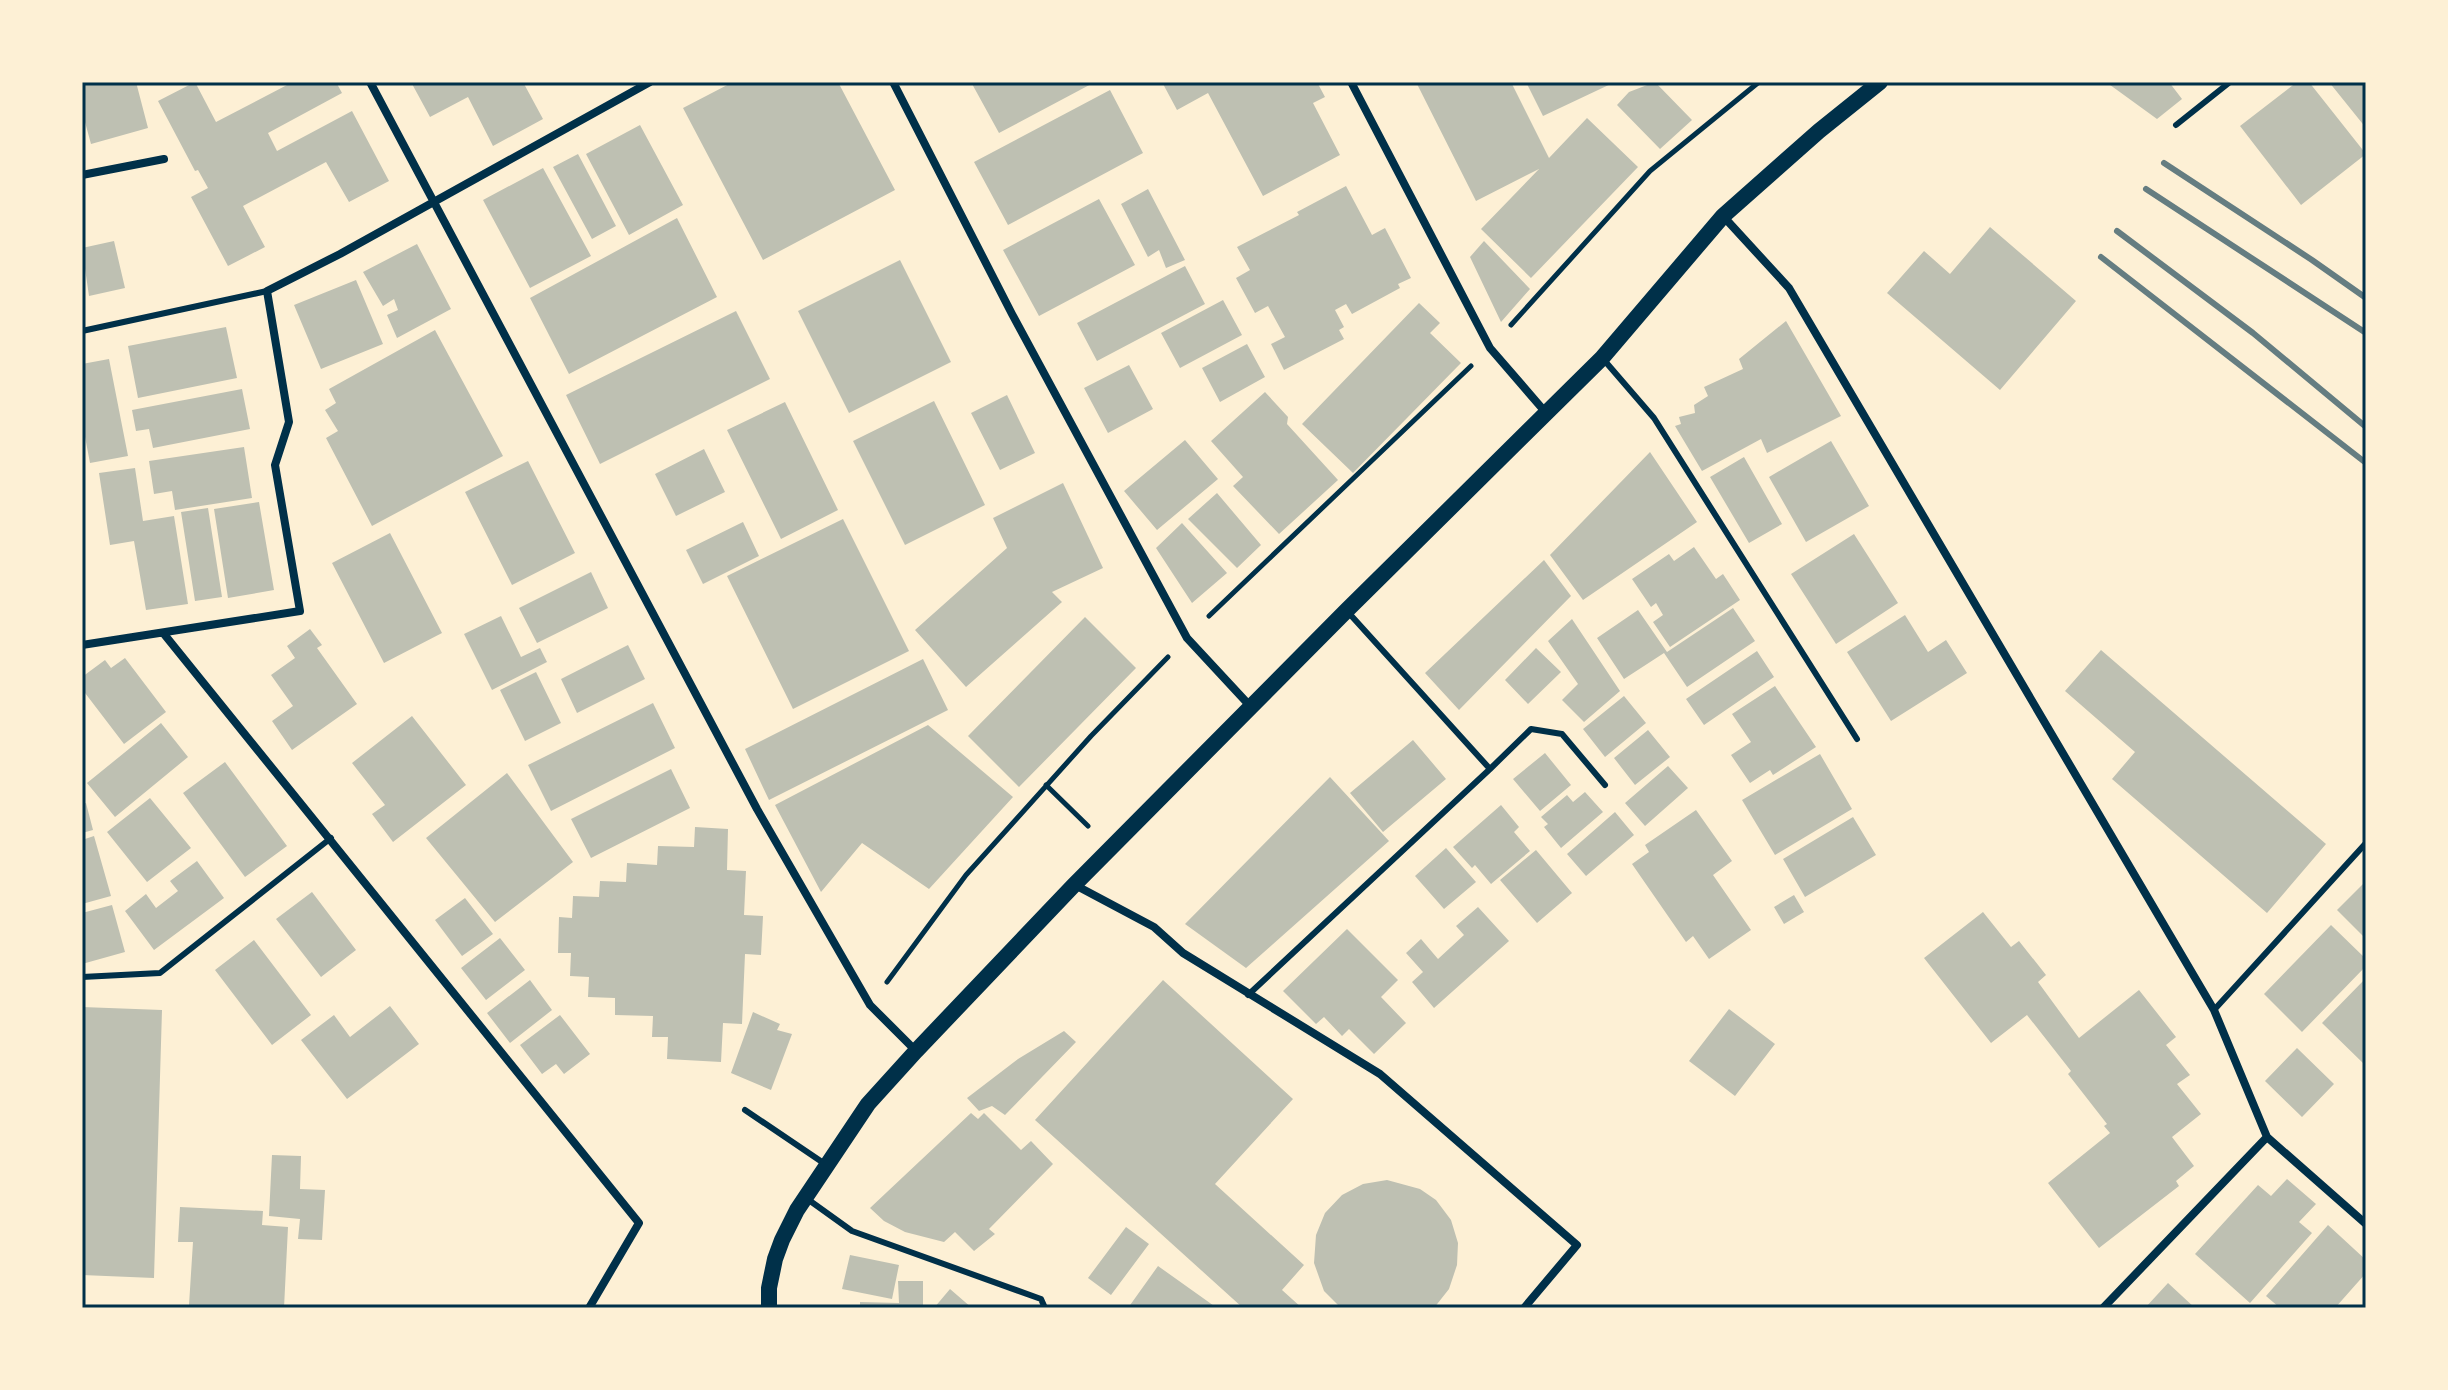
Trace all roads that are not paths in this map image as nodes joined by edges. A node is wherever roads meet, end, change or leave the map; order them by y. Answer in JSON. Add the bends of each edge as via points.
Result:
{"nodes":[{"id":1,"x":370,"y":82,"type":"edge"},
{"id":2,"x":650,"y":82,"type":"edge"},
{"id":3,"x":893,"y":82,"type":"edge"},
{"id":4,"x":1351,"y":82,"type":"edge"},
{"id":5,"x":1880,"y":82,"type":"edge"},
{"id":6,"x":2230,"y":82,"type":"edge"},
{"id":7,"x":2176,"y":125,"type":"dead end"},
{"id":8,"x":164,"y":159,"type":"dead end"},
{"id":9,"x":82,"y":175,"type":"edge"},
{"id":10,"x":432,"y":202,"type":"junction"},
{"id":11,"x":1723,"y":216,"type":"junction"},
{"id":12,"x":267,"y":291,"type":"junction"},
{"id":13,"x":82,"y":331,"type":"edge"},
{"id":14,"x":1602,"y":358,"type":"junction"},
{"id":15,"x":1547,"y":414,"type":"junction"},
{"id":16,"x":1346,"y":611,"type":"junction"},
{"id":17,"x":164,"y":634,"type":"junction"},
{"id":18,"x":82,"y":645,"type":"edge"},
{"id":19,"x":1251,"y":707,"type":"junction"},
{"id":20,"x":1857,"y":739,"type":"dead end"},
{"id":21,"x":1490,"y":769,"type":"junction"},
{"id":22,"x":1605,"y":785,"type":"dead end"},
{"id":23,"x":331,"y":838,"type":"junction"},
{"id":24,"x":2366,"y":843,"type":"edge"},
{"id":25,"x":1074,"y":885,"type":"junction"},
{"id":26,"x":82,"y":977,"type":"edge"},
{"id":27,"x":1248,"y":995,"type":"junction"},
{"id":28,"x":2214,"y":1010,"type":"junction"},
{"id":29,"x":916,"y":1051,"type":"junction"},
{"id":30,"x":745,"y":1110,"type":"dead end"},
{"id":31,"x":2267,"y":1137,"type":"junction"},
{"id":32,"x":826,"y":1165,"type":"junction"},
{"id":33,"x":806,"y":1198,"type":"junction"},
{"id":34,"x":2366,"y":1224,"type":"edge"},
{"id":35,"x":589,"y":1308,"type":"edge"},
{"id":36,"x":769,"y":1308,"type":"edge"},
{"id":37,"x":1045,"y":1308,"type":"edge"},
{"id":38,"x":1524,"y":1308,"type":"edge"},
{"id":39,"x":2103,"y":1308,"type":"edge"}],
"edges":[{"from":1,"to":10,"type":"street"},
{"from":2,"to":10,"type":"street"},
{"from":3,"to":19,"type":"street","via":[[1187,638]]},
{"from":4,"to":15,"type":"street","via":[[1490,348]]},
{"from":5,"to":11,"type":"main road"},
{"from":6,"to":7,"type":"lane"},
{"from":8,"to":9,"type":"street"},
{"from":10,"to":12,"type":"street"},
{"from":10,"to":29,"type":"street","via":[[750,796],[870,1005]]},
{"from":11,"to":14,"type":"main road"},
{"from":11,"to":28,"type":"street","via":[[1789,288]]},
{"from":12,"to":13,"type":"lane"},
{"from":12,"to":17,"type":"street","via":[[289,422],[275,465],[300,611]]},
{"from":14,"to":15,"type":"main road"},
{"from":14,"to":20,"type":"lane","via":[[1654,418]]},
{"from":15,"to":16,"type":"main road"},
{"from":16,"to":19,"type":"main road"},
{"from":16,"to":21,"type":"lane"},
{"from":17,"to":18,"type":"street"},
{"from":17,"to":23,"type":"street"},
{"from":19,"to":25,"type":"main road"},
{"from":21,"to":22,"type":"lane","via":[[1531,729],[1562,734]]},
{"from":21,"to":27,"type":"lane"},
{"from":23,"to":26,"type":"lane","via":[[160,973]]},
{"from":23,"to":35,"type":"street","via":[[639,1223]]},
{"from":24,"to":28,"type":"lane"},
{"from":25,"to":27,"type":"street","via":[[1154,927],[1183,953]]},
{"from":25,"to":29,"type":"main road"},
{"from":27,"to":38,"type":"street","via":[[1380,1074],[1577,1245]]},
{"from":28,"to":31,"type":"street"},
{"from":29,"to":32,"type":"main road","via":[[868,1104]]},
{"from":30,"to":32,"type":"lane"},
{"from":31,"to":34,"type":"street"},
{"from":31,"to":39,"type":"street"},
{"from":32,"to":33,"type":"main road"},
{"from":33,"to":36,"type":"main road","via":[[775,1259]]},
{"from":33,"to":37,"type":"lane","via":[[852,1231],[1041,1299]]}]}
